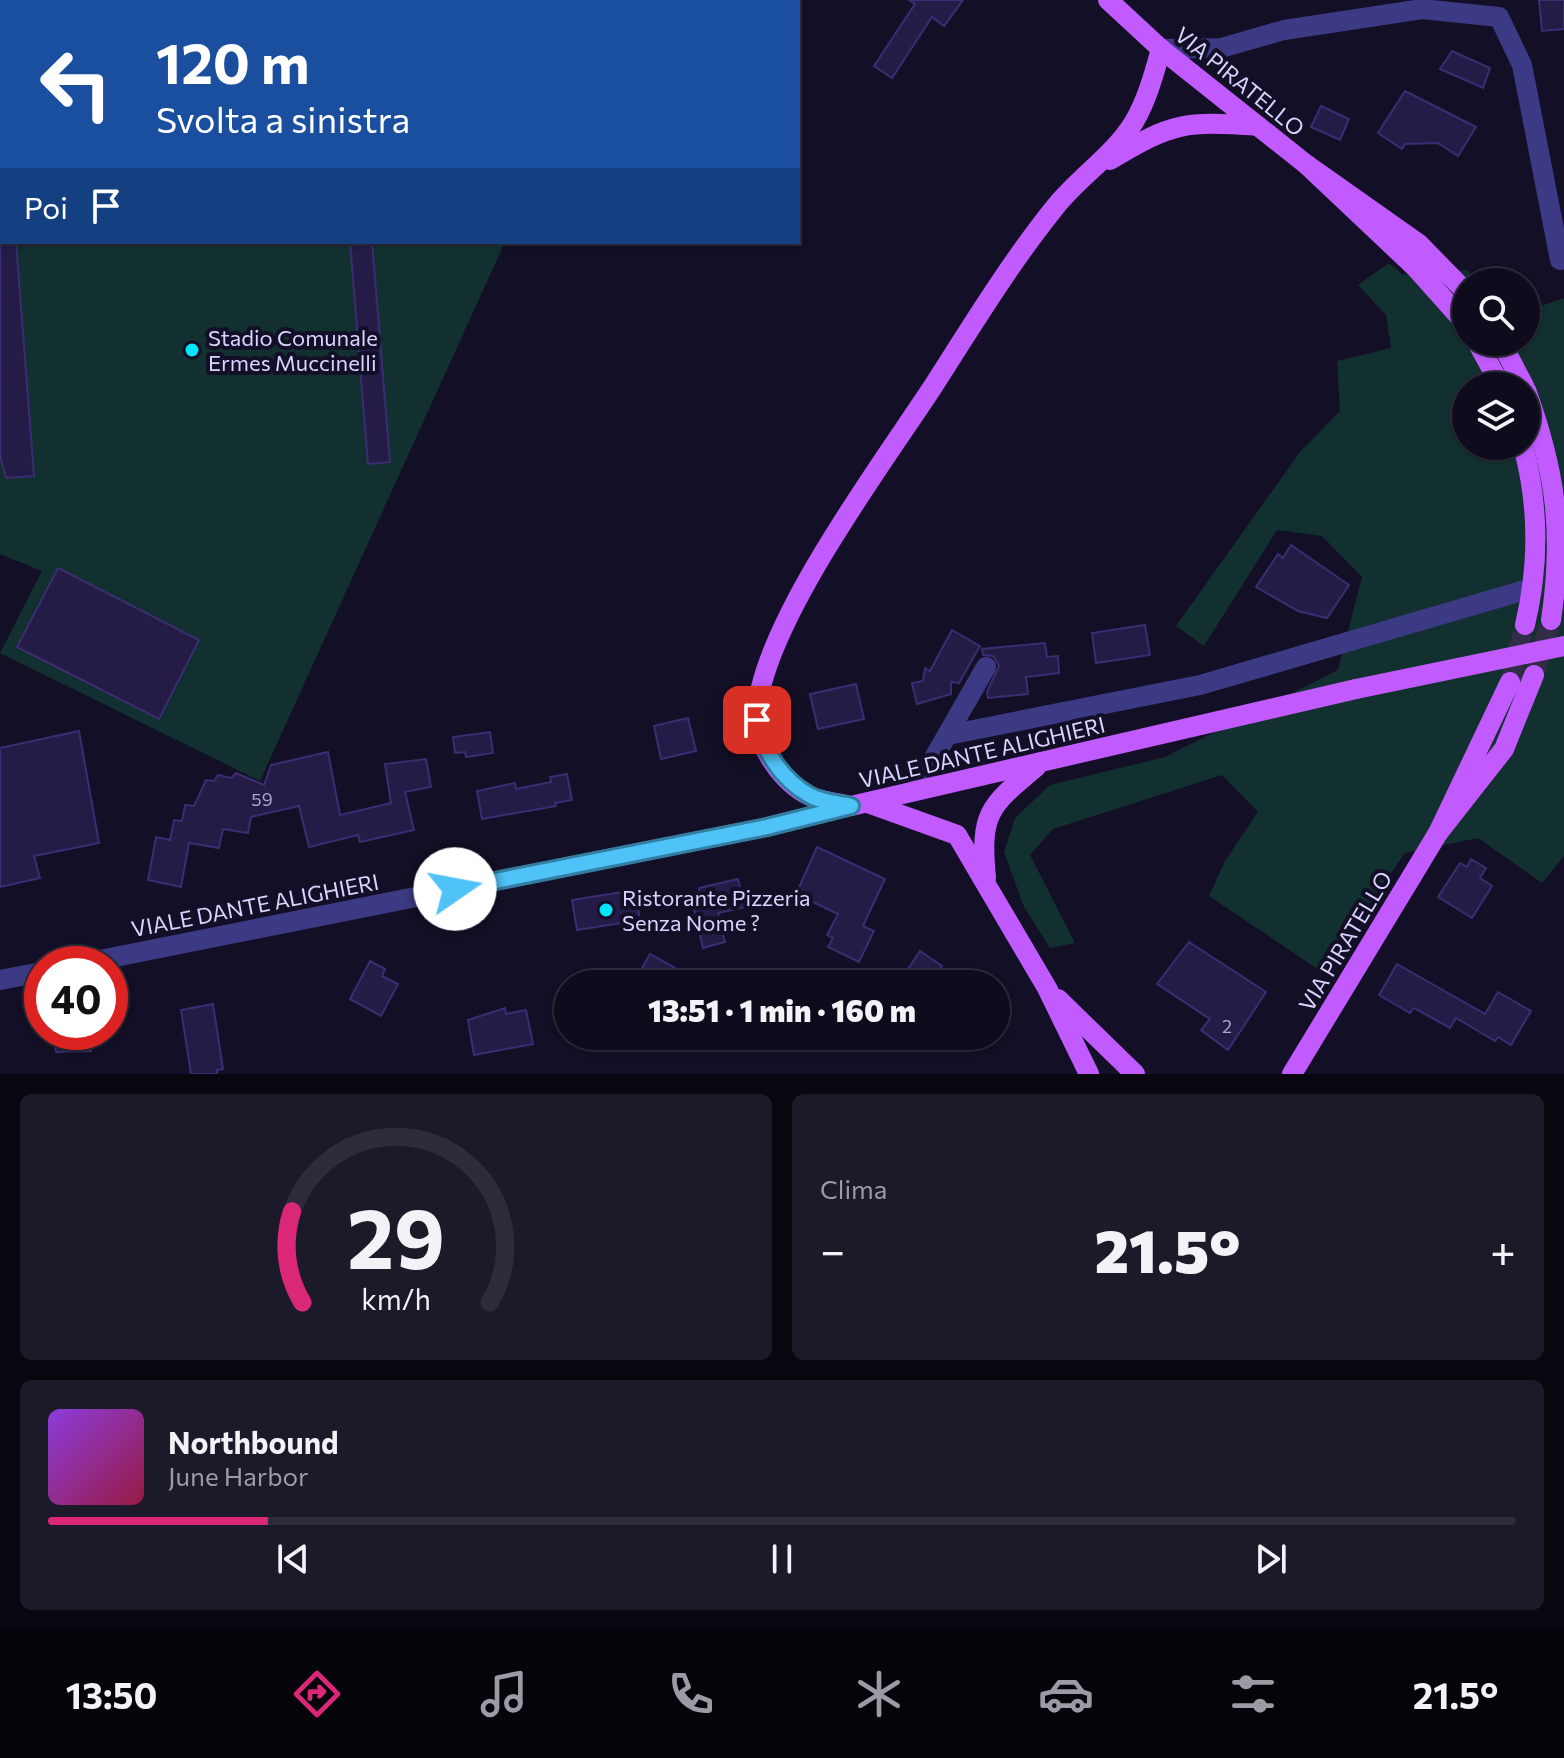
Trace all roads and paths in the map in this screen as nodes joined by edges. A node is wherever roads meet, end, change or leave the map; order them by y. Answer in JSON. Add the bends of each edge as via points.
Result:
{"nodes":[{"id":1,"x":1108,"y":0,"type":"edge"},
{"id":2,"x":1161,"y":49,"type":"junction"},
{"id":3,"x":1258,"y":126,"type":"junction"},
{"id":4,"x":1307,"y":165,"type":"junction"},
{"id":5,"x":1093,"y":170,"type":"junction"},
{"id":6,"x":1560,"y":260,"type":"dead end"},
{"id":7,"x":1452,"y":278,"type":"edge"},
{"id":8,"x":1452,"y":308,"type":"edge"},
{"id":9,"x":1540,"y":428,"type":"edge"},
{"id":10,"x":1525,"y":460,"type":"edge"},
{"id":11,"x":1532,"y":588,"type":"junction"},
{"id":12,"x":1551,"y":620,"type":"tunnel mouth"},
{"id":13,"x":1525,"y":625,"type":"tunnel mouth"},
{"id":14,"x":1564,"y":646,"type":"edge"},
{"id":15,"x":986,"y":667,"type":"dead end"},
{"id":16,"x":1534,"y":675,"type":"tunnel mouth"},
{"id":17,"x":1510,"y":682,"type":"tunnel mouth"},
{"id":18,"x":948,"y":735,"type":"junction"},
{"id":19,"x":1041,"y":763,"type":"junction"},
{"id":20,"x":915,"y":791,"type":"junction"},
{"id":21,"x":858,"y":804,"type":"junction"},
{"id":22,"x":1438,"y":833,"type":"junction"},
{"id":23,"x":986,"y":882,"type":"junction"},
{"id":24,"x":128,"y":954,"type":"edge"},
{"id":25,"x":24,"y":975,"type":"edge"},
{"id":26,"x":0,"y":980,"type":"edge"},
{"id":27,"x":1047,"y":988,"type":"junction"},
{"id":28,"x":1089,"y":1074,"type":"edge"},
{"id":29,"x":1135,"y":1074,"type":"edge"},
{"id":30,"x":1292,"y":1074,"type":"edge"}],
"edges":[{"from":1,"to":2,"type":"main road","name":"VIA PIRATELLO"},
{"from":2,"to":3,"type":"main road","name":"VIA PIRATELLO"},
{"from":2,"to":5,"type":"main road","via":[[1133,124]]},
{"from":2,"to":6,"type":"street","via":[[1221,48],[1284,30],[1422,9],[1499,17],[1522,65]]},
{"from":3,"to":4,"type":"main road","name":"VIA PIRATELLO"},
{"from":3,"to":5,"type":"main road","via":[[1198,122],[1157,131]]},
{"from":4,"to":7,"type":"main road","name":"VIA PIRATELLO","via":[[1419,244]]},
{"from":4,"to":8,"type":"main road","name":"VIA PIRATELLO"},
{"from":5,"to":21,"type":"main road","via":[[1057,205],[857,501],[787,618],[762,681],[757,720],[762,743],[779,770],[810,796]]},
{"from":9,"to":12,"type":"main road","via":[[1548,450],[1559,549]]},
{"from":10,"to":11,"type":"main road","via":[[1535,516]]},
{"from":11,"to":13,"type":"main road"},
{"from":11,"to":18,"type":"street","via":[[1200,685]]},
{"from":14,"to":19,"type":"main road","name":"VIALE DANTE ALIGHIERI","bridge":true},
{"from":15,"to":18,"type":"street"},
{"from":16,"to":22,"type":"main road","name":"VIA PIRATELLO","via":[[1504,749]]},
{"from":17,"to":22,"type":"main road","name":"VIA PIRATELLO"},
{"from":18,"to":20,"type":"street"},
{"from":19,"to":20,"type":"main road","name":"VIALE DANTE ALIGHIERI"},
{"from":19,"to":23,"type":"main road","via":[[995,801],[983,840]]},
{"from":20,"to":21,"type":"main road","name":"VIALE DANTE ALIGHIERI"},
{"from":21,"to":23,"type":"main road","via":[[957,835]]},
{"from":21,"to":24,"type":"street","name":"VIALE DANTE ALIGHIERI","via":[[767,827]]},
{"from":22,"to":30,"type":"main road","name":"VIA PIRATELLO"},
{"from":23,"to":27,"type":"main road"},
{"from":25,"to":26,"type":"street"},
{"from":27,"to":28,"type":"main road"},
{"from":27,"to":29,"type":"main road"}]}
